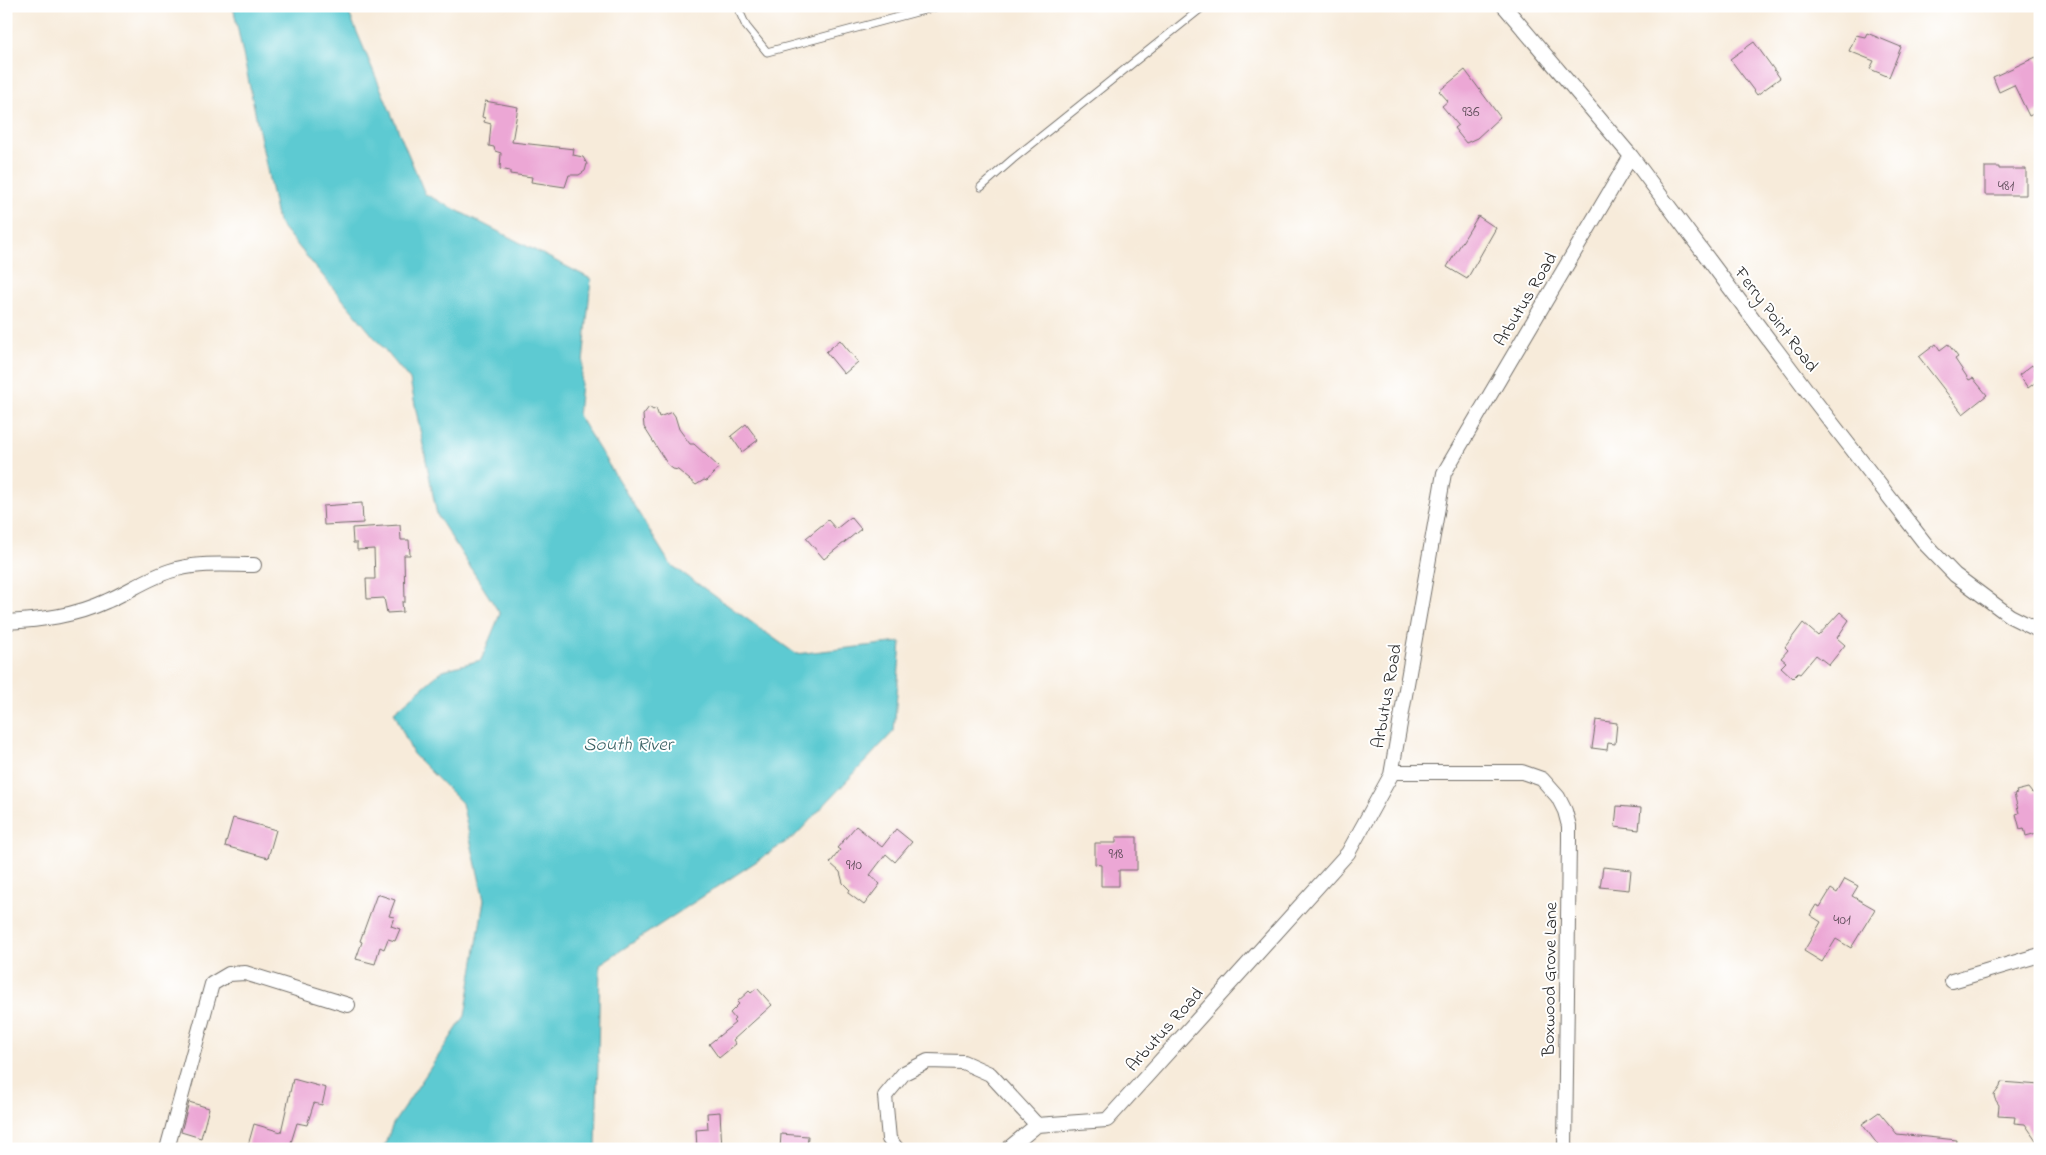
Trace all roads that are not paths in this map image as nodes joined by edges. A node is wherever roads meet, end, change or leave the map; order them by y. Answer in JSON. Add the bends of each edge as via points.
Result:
{"nodes":[{"id":1,"x":737,"y":6,"type":"edge"},
{"id":2,"x":939,"y":6,"type":"edge"},
{"id":3,"x":1204,"y":6,"type":"edge"},
{"id":4,"x":1504,"y":6,"type":"edge"},
{"id":5,"x":1630,"y":156,"type":"junction"},
{"id":6,"x":981,"y":187,"type":"dead end"},
{"id":7,"x":254,"y":565,"type":"dead end"},
{"id":8,"x":6,"y":622,"type":"edge"},
{"id":9,"x":2040,"y":631,"type":"edge"},
{"id":10,"x":1392,"y":772,"type":"junction"},
{"id":11,"x":2040,"y":955,"type":"edge"},
{"id":12,"x":1952,"y":981,"type":"dead end"},
{"id":13,"x":348,"y":1006,"type":"dead end"},
{"id":14,"x":1037,"y":1125,"type":"junction"},
{"id":15,"x":167,"y":1149,"type":"edge"},
{"id":16,"x":898,"y":1149,"type":"edge"},
{"id":17,"x":1008,"y":1149,"type":"edge"},
{"id":18,"x":1566,"y":1149,"type":"edge"}],
"edges":[{"from":1,"to":2,"type":"lane","via":[[746,26],[767,52]]},
{"from":3,"to":6,"type":"lane"},
{"from":4,"to":5,"type":"street","name":"Ferry Point Road"},
{"from":5,"to":9,"type":"street","name":"Ferry Point Road","via":[[1927,546],[1955,575],[2010,616]]},
{"from":5,"to":10,"type":"street","name":"Arbutus Road","via":[[1444,473]]},
{"from":7,"to":8,"type":"street","via":[[183,568],[156,576],[90,608],[49,618]]},
{"from":10,"to":14,"type":"street","name":"Arbutus Road","via":[[1348,853],[1107,1120]]},
{"from":10,"to":18,"type":"street","name":"Boxwood Grove Lane","via":[[1522,772],[1542,778],[1565,811],[1569,826]]},
{"from":11,"to":12,"type":"street"},
{"from":13,"to":15,"type":"street","via":[[245,973],[229,974],[212,984]]},
{"from":14,"to":16,"type":"street","via":[[990,1074],[963,1062],[928,1061],[904,1073],[885,1096],[889,1139]]},
{"from":14,"to":17,"type":"street"}]}
